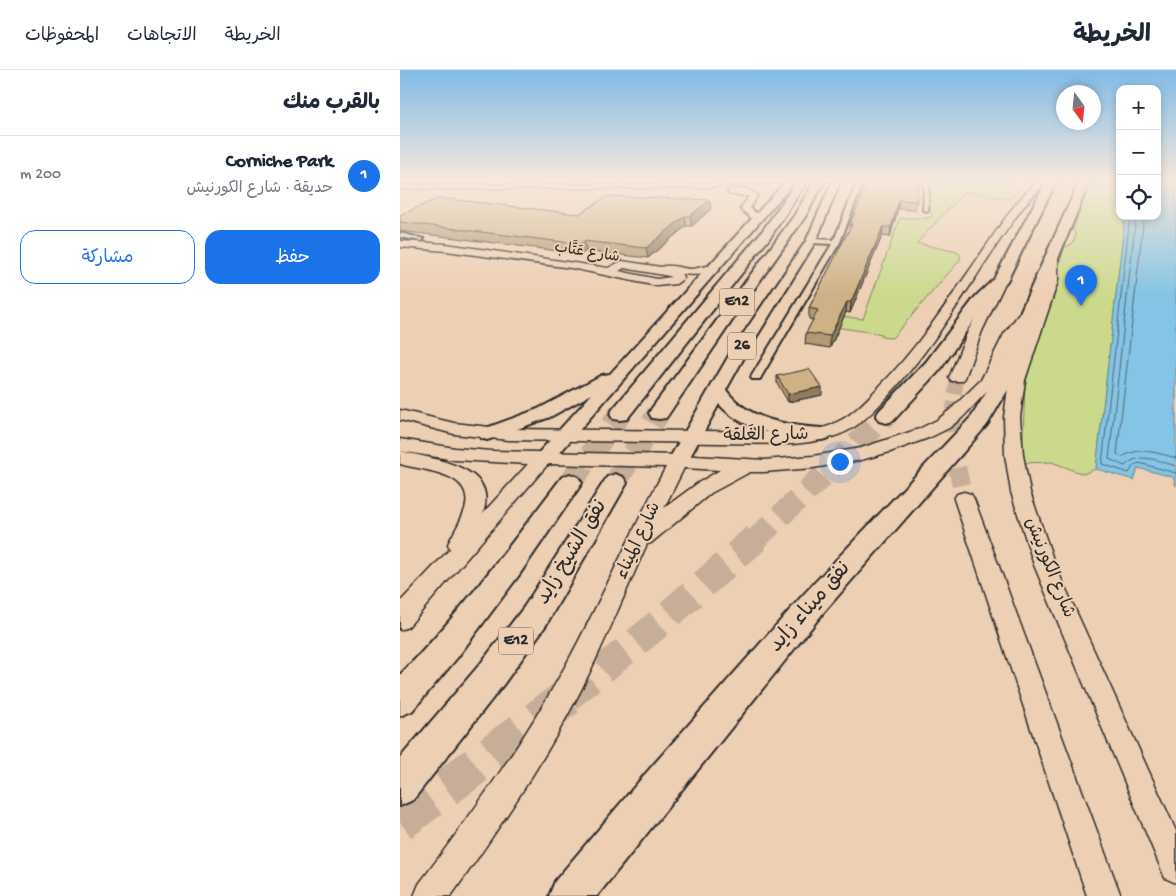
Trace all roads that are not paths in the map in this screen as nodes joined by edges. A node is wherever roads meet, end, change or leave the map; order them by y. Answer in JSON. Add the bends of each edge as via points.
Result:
{"nodes":[{"id":1,"x":758,"y":219,"type":"edge"},
{"id":2,"x":775,"y":219,"type":"edge"},
{"id":3,"x":798,"y":219,"type":"edge"},
{"id":4,"x":820,"y":219,"type":"edge"},
{"id":5,"x":846,"y":219,"type":"edge"},
{"id":6,"x":1011,"y":219,"type":"edge"},
{"id":7,"x":1032,"y":219,"type":"edge"},
{"id":8,"x":1068,"y":219,"type":"edge"},
{"id":9,"x":400,"y":235,"type":"edge"},
{"id":10,"x":812,"y":238,"type":"junction"},
{"id":11,"x":400,"y":239,"type":"edge"},
{"id":12,"x":422,"y":239,"type":"junction"},
{"id":13,"x":838,"y":240,"type":"junction"},
{"id":14,"x":400,"y":244,"type":"edge"},
{"id":15,"x":1053,"y":256,"type":"junction"},
{"id":16,"x":622,"y":264,"type":"junction"},
{"id":17,"x":713,"y":269,"type":"junction"},
{"id":18,"x":610,"y":272,"type":"junction"},
{"id":19,"x":1000,"y":281,"type":"junction"},
{"id":20,"x":1030,"y":308,"type":"junction"},
{"id":21,"x":628,"y":364,"type":"junction"},
{"id":22,"x":756,"y":377,"type":"dead end"},
{"id":23,"x":957,"y":378,"type":"tunnel mouth"},
{"id":24,"x":718,"y":390,"type":"junction"},
{"id":25,"x":660,"y":413,"type":"tunnel mouth"},
{"id":26,"x":620,"y":414,"type":"tunnel mouth"},
{"id":27,"x":400,"y":415,"type":"edge"},
{"id":28,"x":886,"y":416,"type":"tunnel mouth"},
{"id":29,"x":487,"y":434,"type":"junction"},
{"id":30,"x":822,"y":434,"type":"junction"},
{"id":31,"x":541,"y":436,"type":"junction"},
{"id":32,"x":564,"y":436,"type":"junction"},
{"id":33,"x":700,"y":436,"type":"junction"},
{"id":34,"x":400,"y":445,"type":"edge"},
{"id":35,"x":400,"y":457,"type":"edge"},
{"id":36,"x":520,"y":459,"type":"junction"},
{"id":37,"x":543,"y":459,"type":"junction"},
{"id":38,"x":678,"y":461,"type":"junction"},
{"id":39,"x":700,"y":462,"type":"junction"},
{"id":40,"x":750,"y":465,"type":"junction"},
{"id":41,"x":570,"y":483,"type":"tunnel mouth"},
{"id":42,"x":615,"y":483,"type":"tunnel mouth"},
{"id":43,"x":964,"y":499,"type":"tunnel mouth"},
{"id":44,"x":637,"y":542,"type":"junction"},
{"id":45,"x":446,"y":569,"type":"junction"},
{"id":46,"x":400,"y":618,"type":"edge"},
{"id":47,"x":400,"y":700,"type":"edge"},
{"id":48,"x":1139,"y":782,"type":"junction"},
{"id":49,"x":400,"y":787,"type":"edge"},
{"id":50,"x":1176,"y":843,"type":"edge"},
{"id":51,"x":1176,"y":867,"type":"edge"},
{"id":52,"x":431,"y":896,"type":"edge"},
{"id":53,"x":570,"y":896,"type":"edge"},
{"id":54,"x":1104,"y":896,"type":"edge"}],
"edges":[{"from":1,"to":17,"type":"main road"},
{"from":2,"to":26,"type":"highway","number":"E12","via":[[768,233]]},
{"from":3,"to":25,"type":"highway","number":"E12"},
{"from":4,"to":10,"type":"main road","name":"شارع الميناء","number":"26"},
{"from":5,"to":13,"type":"street"},
{"from":6,"to":30,"type":"main road","name":"شارع الغَلقة","via":[[926,344],[904,370],[854,419]]},
{"from":7,"to":19,"type":"highway"},
{"from":8,"to":15,"type":"highway","name":"شارع الكورنيش"},
{"from":9,"to":12,"type":"street","name":"شارع عَتَّاب"},
{"from":10,"to":13,"type":"street"},
{"from":10,"to":24,"type":"main road","name":"شارع الميناء","number":"26"},
{"from":11,"to":12,"type":"street","name":"شارع عَتَّاب"},
{"from":12,"to":16,"type":"street","name":"شارع عَتَّاب"},
{"from":13,"to":22,"type":"street"},
{"from":14,"to":18,"type":"street","name":"شارع عَتَّاب"},
{"from":15,"to":20,"type":"highway","name":"شارع الكورنيش"},
{"from":15,"to":48,"type":"street","name":"شارع الكورنيش","via":[[1052,281],[1013,397],[1012,436],[1016,467],[1024,508],[1045,564]]},
{"from":16,"to":17,"type":"street","name":"شارع عَتَّاب","via":[[686,272]]},
{"from":16,"to":18,"type":"street"},
{"from":16,"to":18,"type":"street","name":"شارع عَتَّاب","via":[[673,273],[678,278],[660,283]]},
{"from":17,"to":21,"type":"main road"},
{"from":19,"to":23,"type":"main road","via":[[975,331]]},
{"from":19,"to":28,"type":"highway","via":[[980,299],[933,366]]},
{"from":20,"to":40,"type":"main road","name":"شارع الغَلقة","via":[[1011,334],[988,382],[943,424],[906,441],[861,454],[790,464]]},
{"from":20,"to":53,"type":"highway","name":"نفق ميناء زايد","via":[[999,388],[980,420],[813,604]]},
{"from":21,"to":29,"type":"main road","via":[[594,387],[544,413]]},
{"from":21,"to":32,"type":"main road"},
{"from":24,"to":30,"type":"main road","via":[[732,408],[765,424],[786,431]]},
{"from":24,"to":33,"type":"main road","name":"شارع الميناء","number":"26"},
{"from":27,"to":29,"type":"main road","name":"شارع الغَلقة","via":[[452,429]]},
{"from":29,"to":31,"type":"main road","name":"شارع الغَلقة"},
{"from":30,"to":33,"type":"main road","name":"شارع الغَلقة","via":[[793,438]]},
{"from":31,"to":32,"type":"main road","name":"شارع الغَلقة"},
{"from":31,"to":36,"type":"main road","via":[[542,441],[535,451]]},
{"from":32,"to":33,"type":"main road","name":"شارع الغَلقة"},
{"from":32,"to":37,"type":"main road"},
{"from":33,"to":38,"type":"main road","name":"شارع الميناء","number":"26"},
{"from":33,"to":39,"type":"main road","via":[[694,449],[694,456]]},
{"from":34,"to":36,"type":"main road","name":"شارع الغَلقة","via":[[455,454]]},
{"from":35,"to":45,"type":"main road","via":[[453,472],[473,485],[476,491],[477,506]]},
{"from":36,"to":37,"type":"main road","name":"شارع الغَلقة"},
{"from":37,"to":38,"type":"main road","name":"شارع الغَلقة"},
{"from":37,"to":45,"type":"main road"},
{"from":38,"to":39,"type":"main road","name":"شارع الغَلقة"},
{"from":38,"to":44,"type":"main road","name":"شارع الميناء","number":"26"},
{"from":39,"to":40,"type":"main road","name":"شارع الغَلقة"},
{"from":40,"to":44,"type":"main road","via":[[720,477]]},
{"from":41,"to":47,"type":"highway","name":"نفق الشيخ زايد","via":[[478,610]]},
{"from":42,"to":49,"type":"highway","name":"نفق الشيخ زايد","number":"E12","via":[[535,616]]},
{"from":43,"to":54,"type":"main road"},
{"from":44,"to":52,"type":"main road","name":"شارع الميناء","number":"26","via":[[589,648],[561,700],[485,821]]},
{"from":45,"to":46,"type":"main road"},
{"from":48,"to":50,"type":"street"},
{"from":48,"to":51,"type":"main road","name":"شارع الكورنيش"}]}
